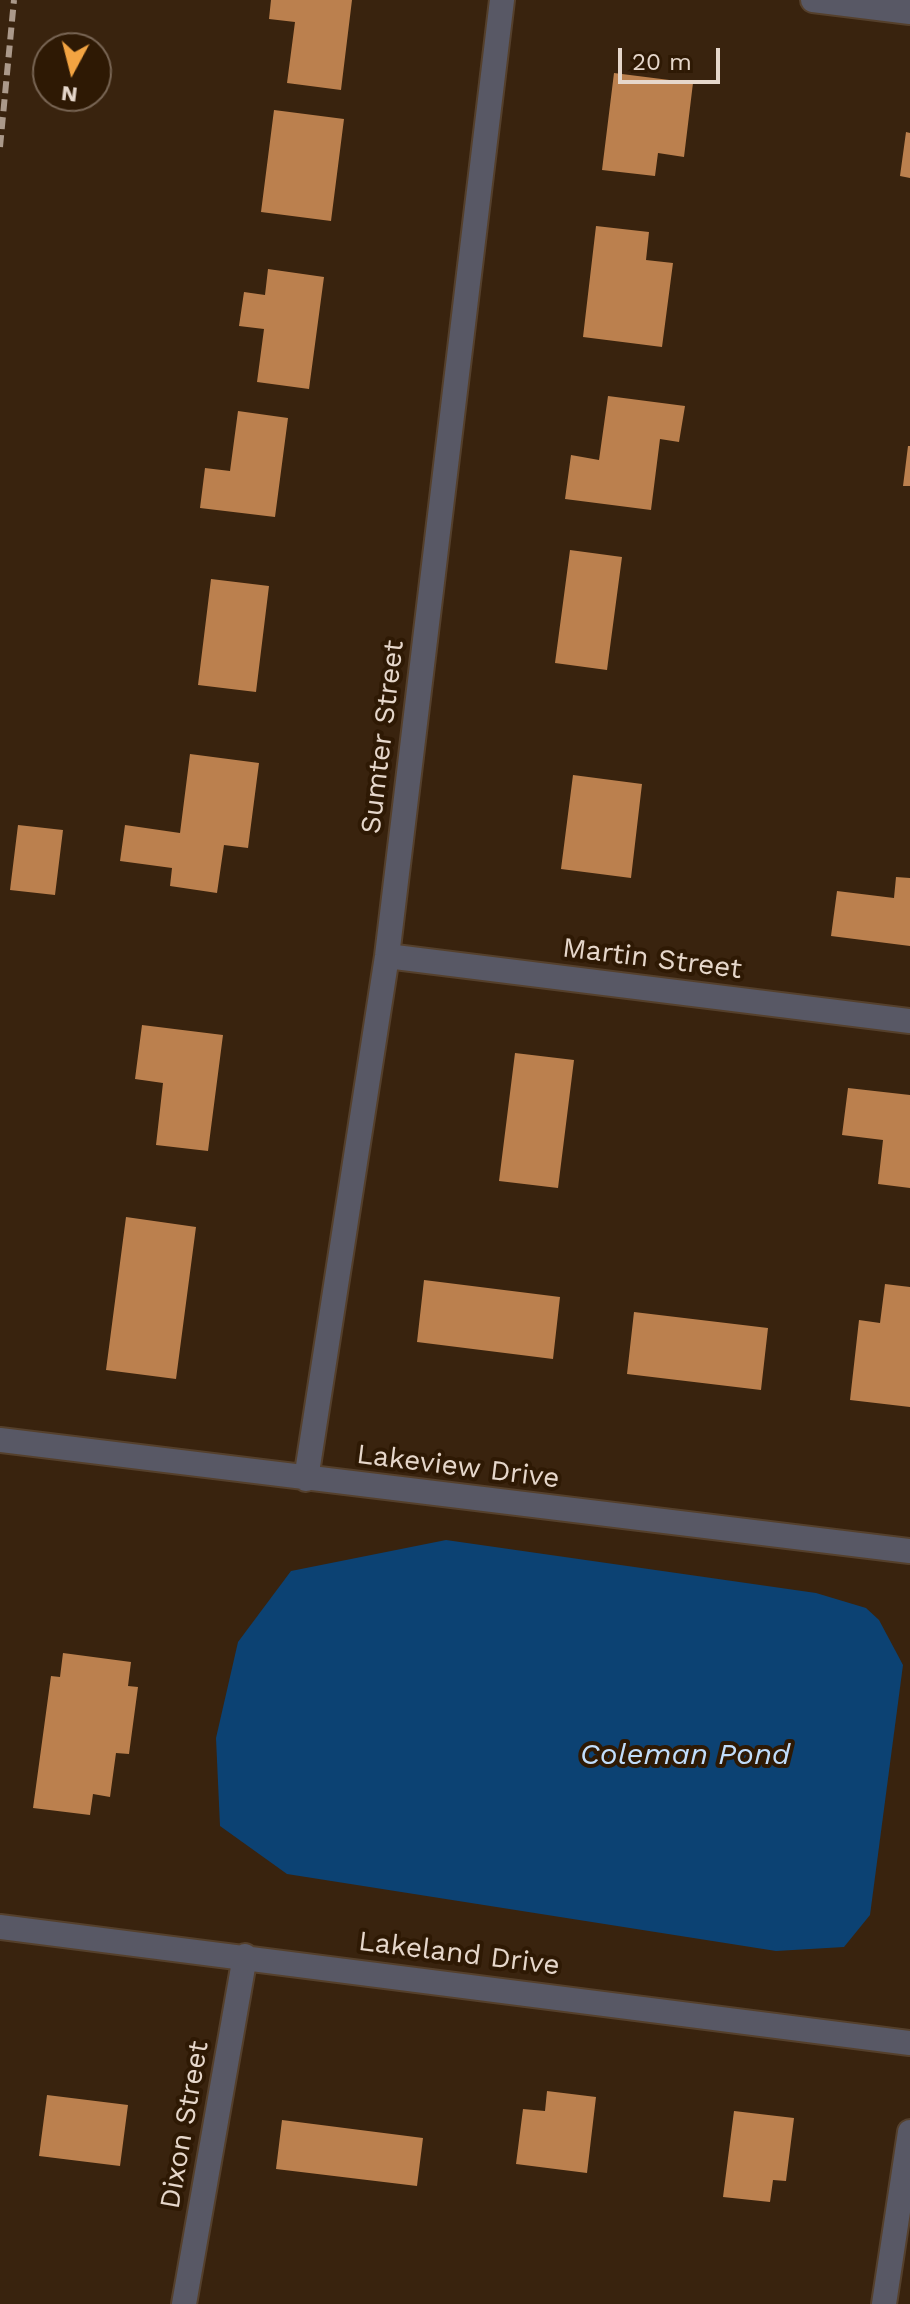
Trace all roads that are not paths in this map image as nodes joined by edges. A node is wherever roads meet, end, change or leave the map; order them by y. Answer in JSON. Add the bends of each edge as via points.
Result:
{"nodes":[{"id":1,"x":502,"y":0,"type":"edge"},
{"id":2,"x":813,"y":0,"type":"edge"},
{"id":3,"x":910,"y":12,"type":"edge"},
{"id":4,"x":387,"y":956,"type":"junction"},
{"id":5,"x":910,"y":1021,"type":"edge"},
{"id":6,"x":0,"y":1440,"type":"edge"},
{"id":7,"x":306,"y":1479,"type":"junction"},
{"id":8,"x":910,"y":1551,"type":"edge"},
{"id":9,"x":0,"y":1927,"type":"edge"},
{"id":10,"x":245,"y":1956,"type":"junction"},
{"id":11,"x":910,"y":2043,"type":"edge"},
{"id":12,"x":910,"y":2132,"type":"edge"},
{"id":13,"x":184,"y":2304,"type":"edge"},
{"id":14,"x":884,"y":2304,"type":"edge"}],
"edges":[{"from":1,"to":4,"type":"street","name":"Sumter Street"},
{"from":2,"to":3,"type":"street"},
{"from":4,"to":5,"type":"street","name":"Martin Street"},
{"from":4,"to":7,"type":"street","name":"Sumter Street"},
{"from":6,"to":7,"type":"street","name":"Lakeview Drive"},
{"from":7,"to":8,"type":"street","name":"Lakeview Drive"},
{"from":9,"to":10,"type":"street","name":"Lakeland Drive"},
{"from":10,"to":11,"type":"street","name":"Lakeland Drive"},
{"from":10,"to":13,"type":"street","name":"Dixon Street"},
{"from":12,"to":14,"type":"street"}]}
